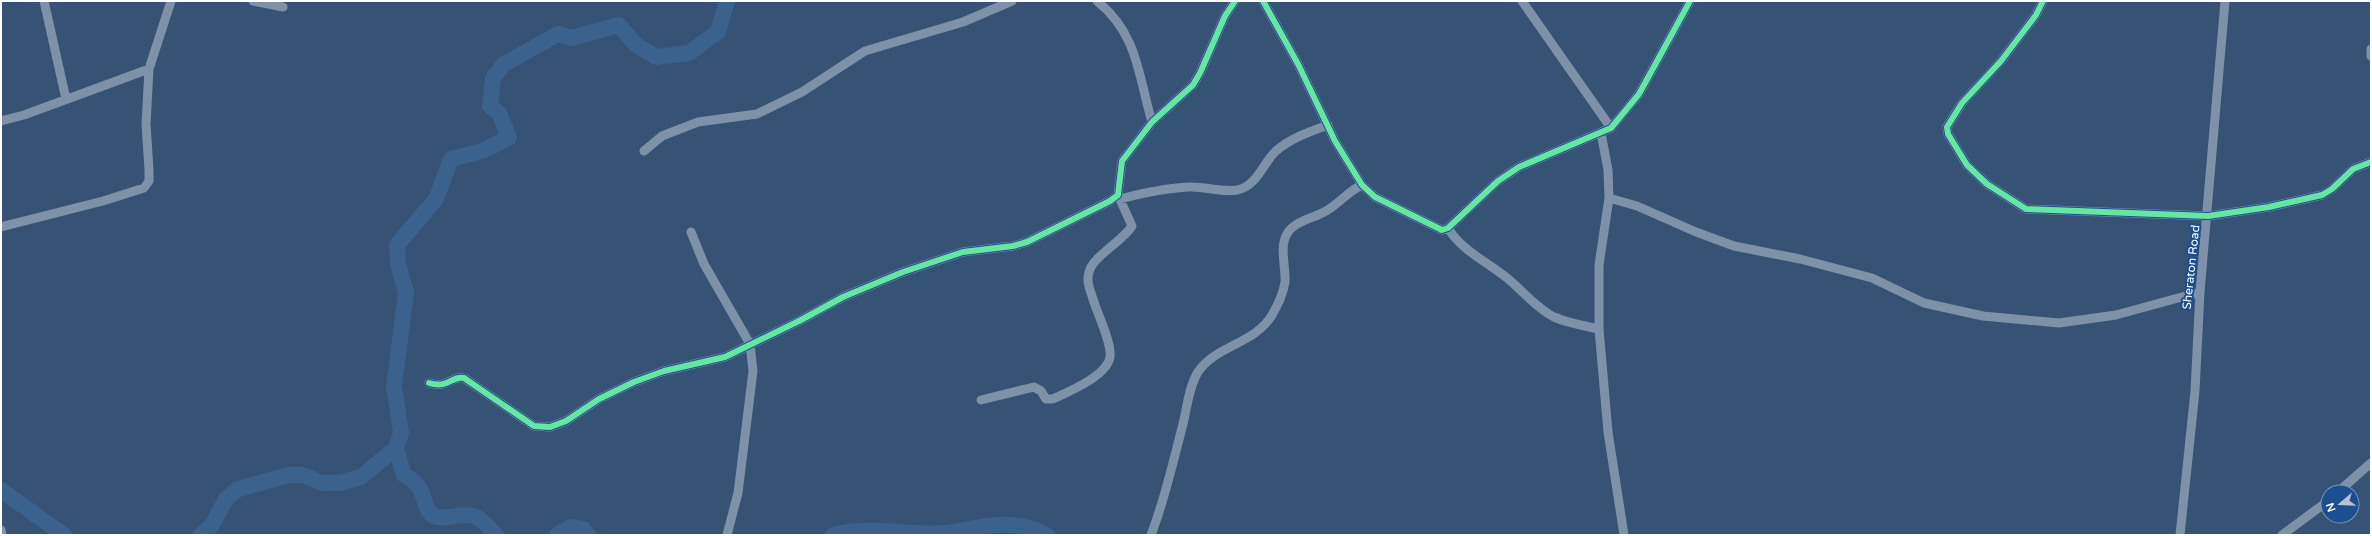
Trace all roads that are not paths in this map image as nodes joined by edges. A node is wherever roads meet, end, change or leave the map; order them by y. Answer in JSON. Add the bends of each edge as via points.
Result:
{"nodes":[{"id":1,"x":44,"y":1,"type":"edge"},
{"id":2,"x":170,"y":1,"type":"edge"},
{"id":3,"x":253,"y":1,"type":"edge"},
{"id":4,"x":1012,"y":1,"type":"edge"},
{"id":5,"x":1097,"y":1,"type":"edge"},
{"id":6,"x":1235,"y":1,"type":"edge"},
{"id":7,"x":1262,"y":1,"type":"edge"},
{"id":8,"x":1522,"y":1,"type":"edge"},
{"id":9,"x":1690,"y":1,"type":"edge"},
{"id":10,"x":2043,"y":1,"type":"edge"},
{"id":11,"x":2225,"y":1,"type":"edge"},
{"id":12,"x":283,"y":7,"type":"dead end"},
{"id":13,"x":2371,"y":49,"type":"edge"},
{"id":14,"x":2371,"y":56,"type":"edge"},
{"id":15,"x":149,"y":69,"type":"junction"},
{"id":16,"x":66,"y":99,"type":"junction"},
{"id":17,"x":1,"y":121,"type":"edge"},
{"id":18,"x":1152,"y":122,"type":"junction"},
{"id":19,"x":1328,"y":125,"type":"junction"},
{"id":20,"x":1611,"y":128,"type":"junction"},
{"id":21,"x":1601,"y":133,"type":"junction"},
{"id":22,"x":644,"y":150,"type":"dead end"},
{"id":23,"x":2371,"y":162,"type":"edge"},
{"id":24,"x":1362,"y":185,"type":"junction"},
{"id":25,"x":1119,"y":197,"type":"junction"},
{"id":26,"x":1609,"y":198,"type":"junction"},
{"id":27,"x":2208,"y":216,"type":"junction"},
{"id":28,"x":1,"y":227,"type":"edge"},
{"id":29,"x":1448,"y":228,"type":"junction"},
{"id":30,"x":691,"y":232,"type":"dead end"},
{"id":31,"x":2200,"y":292,"type":"junction"},
{"id":32,"x":1599,"y":329,"type":"junction"},
{"id":33,"x":750,"y":344,"type":"junction"},
{"id":34,"x":429,"y":382,"type":"dead end"},
{"id":35,"x":981,"y":400,"type":"dead end"},
{"id":36,"x":2371,"y":463,"type":"edge"},
{"id":37,"x":2347,"y":484,"type":"edge"},
{"id":38,"x":2320,"y":507,"type":"edge"},
{"id":39,"x":1,"y":530,"type":"edge"},
{"id":40,"x":2,"y":535,"type":"edge"},
{"id":41,"x":727,"y":535,"type":"edge"},
{"id":42,"x":1152,"y":535,"type":"edge"},
{"id":43,"x":1624,"y":535,"type":"edge"},
{"id":44,"x":2180,"y":535,"type":"edge"},
{"id":45,"x":2282,"y":535,"type":"edge"}],
"edges":[{"from":1,"to":16,"type":"street"},
{"from":2,"to":15,"type":"street"},
{"from":3,"to":12,"type":"street"},
{"from":4,"to":22,"type":"street","via":[[963,22],[865,51],[802,92],[757,114],[698,122],[662,136]]},
{"from":5,"to":18,"type":"street","via":[[1118,21],[1128,37],[1138,65]]},
{"from":6,"to":18,"type":"street","via":[[1225,16],[1193,85]]},
{"from":7,"to":19,"type":"street","via":[[1298,64]]},
{"from":8,"to":20,"type":"street"},
{"from":9,"to":20,"type":"street","via":[[1639,94]]},
{"from":10,"to":27,"type":"street","via":[[2036,16],[1962,102],[1949,121],[1948,134],[1967,166],[1987,184],[2026,209]]},
{"from":11,"to":27,"type":"street","name":"Sheraton Road"},
{"from":13,"to":14,"type":"street"},
{"from":15,"to":16,"type":"street"},
{"from":15,"to":28,"type":"street","via":[[146,124],[149,180],[144,188]]},
{"from":16,"to":17,"type":"street"},
{"from":18,"to":25,"type":"street","via":[[1122,161]]},
{"from":19,"to":24,"type":"street"},
{"from":19,"to":25,"type":"street","via":[[1290,140],[1274,152],[1254,180],[1241,189],[1170,188]]},
{"from":20,"to":21,"type":"street"},
{"from":21,"to":26,"type":"street","via":[[1608,170]]},
{"from":21,"to":29,"type":"street","via":[[1519,167],[1498,181]]},
{"from":23,"to":27,"type":"street","via":[[2353,168],[2322,195],[2269,207]]},
{"from":24,"to":29,"type":"street","via":[[1374,196],[1395,208],[1442,230]]},
{"from":24,"to":42,"type":"street","via":[[1327,210],[1303,221],[1287,234],[1284,245],[1285,281],[1280,300],[1269,320],[1262,330],[1207,362],[1198,372],[1187,405],[1163,506]]},
{"from":25,"to":33,"type":"street","via":[[1027,242],[963,252],[903,272],[843,297]]},
{"from":25,"to":35,"type":"street","via":[[1132,226],[1114,246],[1092,264],[1088,280],[1108,344],[1110,357],[1106,365],[1093,378],[1053,399],[1046,399],[1041,391],[1034,387]]},
{"from":26,"to":31,"type":"street","via":[[1637,206],[1734,246],[1800,259],[1872,278],[1924,303],[1983,316],[2059,323],[2116,315]]},
{"from":26,"to":32,"type":"street","via":[[1600,243]]},
{"from":27,"to":31,"type":"street","name":"Sheraton Road"},
{"from":29,"to":32,"type":"street","via":[[1461,244],[1507,278],[1542,309],[1554,317]]},
{"from":30,"to":33,"type":"street","via":[[704,264]]},
{"from":31,"to":44,"type":"street","name":"Sheraton Road","via":[[2195,391]]},
{"from":32,"to":43,"type":"street","via":[[1608,432]]},
{"from":33,"to":34,"type":"street","via":[[724,357],[664,371],[634,382],[599,399],[566,421],[550,427],[534,426],[464,378],[442,386]]},
{"from":33,"to":41,"type":"street","via":[[753,371],[750,401],[738,493]]},
{"from":36,"to":37,"type":"street"},
{"from":38,"to":45,"type":"street"},
{"from":39,"to":40,"type":"street"}]}
